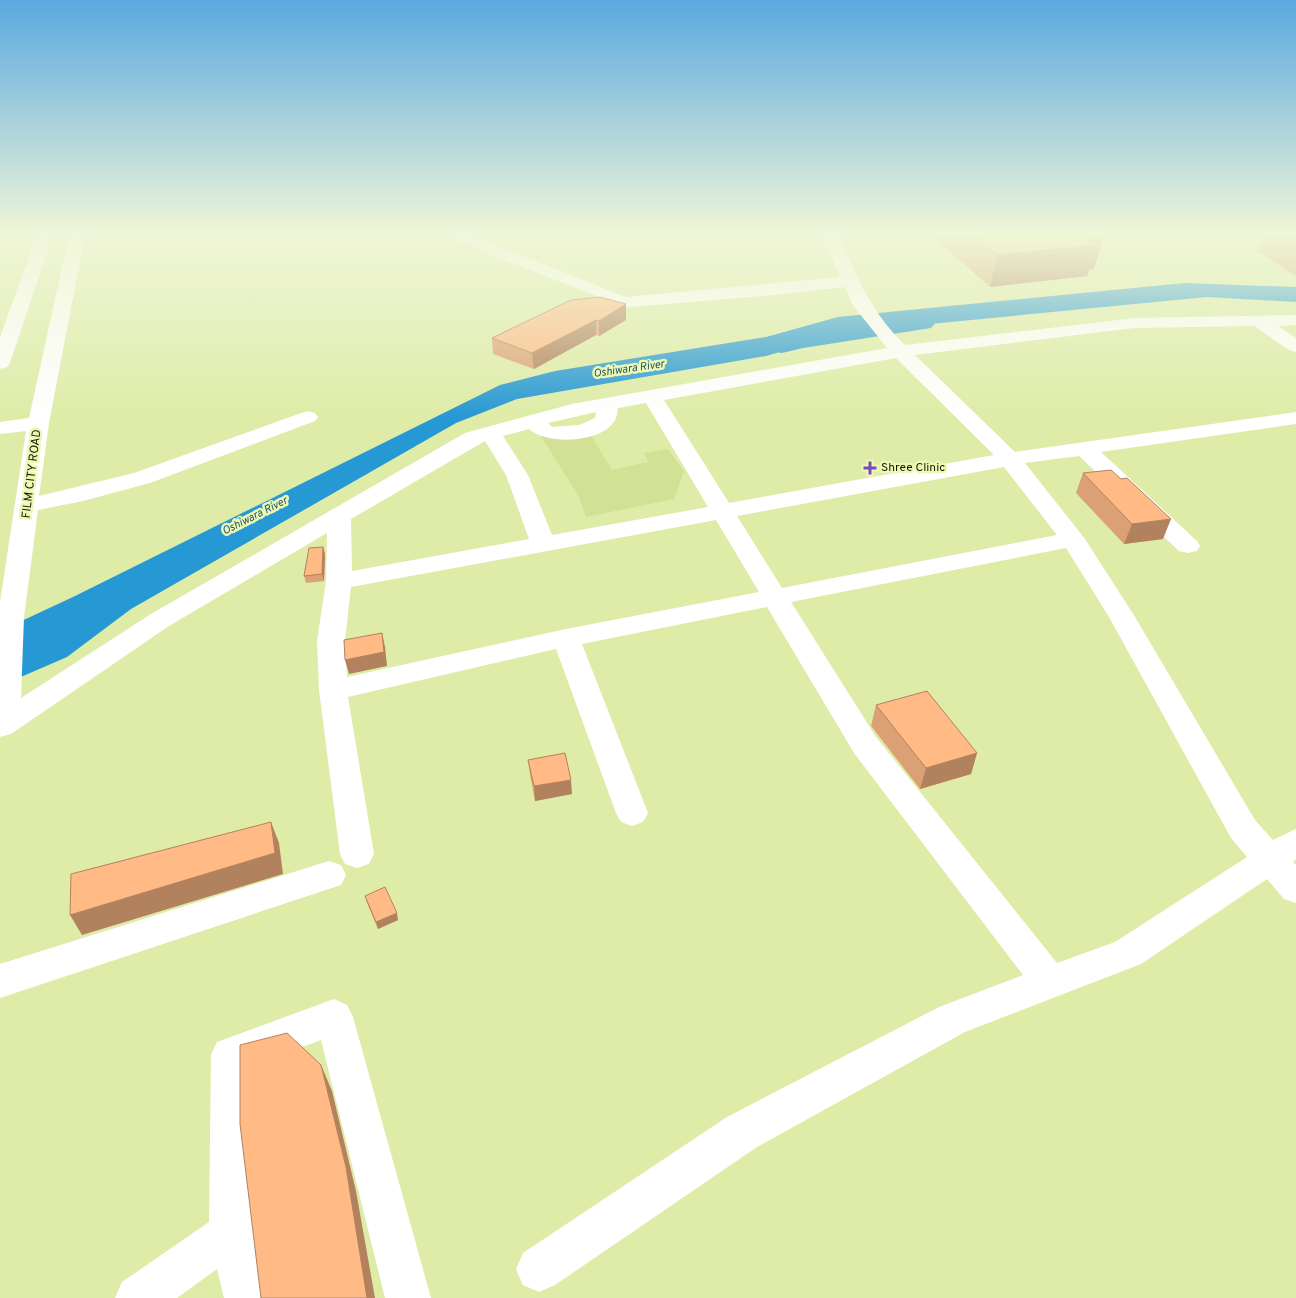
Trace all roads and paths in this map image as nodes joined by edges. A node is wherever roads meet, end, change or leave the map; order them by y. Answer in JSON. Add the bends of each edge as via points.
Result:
{"nodes":[{"id":1,"x":24,"y":296,"type":"edge"},
{"id":2,"x":64,"y":296,"type":"edge"},
{"id":3,"x":610,"y":296,"type":"edge"},
{"id":4,"x":707,"y":296,"type":"edge"},
{"id":5,"x":857,"y":296,"type":"edge"},
{"id":6,"x":626,"y":302,"type":"junction"},
{"id":7,"x":21,"y":304,"type":"junction"},
{"id":8,"x":2,"y":306,"type":"dead end"},
{"id":9,"x":570,"y":308,"type":"edge"},
{"id":10,"x":1255,"y":320,"type":"junction"},
{"id":11,"x":1296,"y":320,"type":"edge"},
{"id":12,"x":6,"y":323,"type":"edge"},
{"id":13,"x":893,"y":343,"type":"junction"},
{"id":14,"x":1296,"y":346,"type":"edge"},
{"id":15,"x":0,"y":363,"type":"edge"},
{"id":16,"x":652,"y":396,"type":"junction"},
{"id":17,"x":308,"y":417,"type":"dead end"},
{"id":18,"x":1296,"y":418,"type":"edge"},
{"id":19,"x":38,"y":423,"type":"junction"},
{"id":20,"x":0,"y":428,"type":"edge"},
{"id":21,"x":490,"y":433,"type":"junction"},
{"id":22,"x":1084,"y":448,"type":"junction"},
{"id":23,"x":1010,"y":459,"type":"junction"},
{"id":24,"x":28,"y":506,"type":"junction"},
{"id":25,"x":721,"y":511,"type":"junction"},
{"id":26,"x":339,"y":516,"type":"junction"},
{"id":27,"x":1073,"y":539,"type":"junction"},
{"id":28,"x":543,"y":544,"type":"junction"},
{"id":29,"x":1188,"y":546,"type":"dead end"},
{"id":30,"x":9,"y":578,"type":"edge"},
{"id":31,"x":339,"y":581,"type":"junction"},
{"id":32,"x":774,"y":598,"type":"junction"},
{"id":33,"x":566,"y":638,"type":"junction"},
{"id":34,"x":333,"y":690,"type":"junction"},
{"id":35,"x":0,"y":714,"type":"edge"},
{"id":36,"x":0,"y":726,"type":"edge"},
{"id":37,"x":632,"y":813,"type":"dead end"},
{"id":38,"x":1282,"y":850,"type":"edge"},
{"id":39,"x":357,"y":854,"type":"dead end"},
{"id":40,"x":329,"y":875,"type":"dead end"},
{"id":41,"x":1296,"y":889,"type":"edge"},
{"id":42,"x":0,"y":981,"type":"edge"},
{"id":43,"x":1050,"y":982,"type":"junction"},
{"id":44,"x":231,"y":1233,"type":"junction"},
{"id":45,"x":539,"y":1269,"type":"dead end"},
{"id":46,"x":138,"y":1298,"type":"edge"},
{"id":47,"x":247,"y":1298,"type":"edge"},
{"id":48,"x":408,"y":1298,"type":"edge"}],
"edges":[{"from":1,"to":7,"type":"street"},
{"from":2,"to":19,"type":"street","name":"FILM CITY ROAD"},
{"from":3,"to":6,"type":"street"},
{"from":4,"to":6,"type":"street"},
{"from":5,"to":13,"type":"street"},
{"from":6,"to":9,"type":"street"},
{"from":7,"to":8,"type":"street"},
{"from":7,"to":12,"type":"street"},
{"from":10,"to":11,"type":"street"},
{"from":10,"to":13,"type":"street","via":[[1134,323]]},
{"from":10,"to":14,"type":"street"},
{"from":12,"to":15,"type":"street"},
{"from":13,"to":16,"type":"street"},
{"from":13,"to":23,"type":"street"},
{"from":16,"to":21,"type":"street","via":[[572,410]]},
{"from":16,"to":25,"type":"street"},
{"from":17,"to":24,"type":"street","via":[[142,478]]},
{"from":18,"to":22,"type":"street"},
{"from":19,"to":20,"type":"street"},
{"from":19,"to":24,"type":"street","name":"FILM CITY ROAD"},
{"from":21,"to":26,"type":"street","via":[[473,438]]},
{"from":21,"to":28,"type":"street","via":[[517,475]]},
{"from":22,"to":23,"type":"street"},
{"from":22,"to":29,"type":"street"},
{"from":23,"to":25,"type":"street"},
{"from":23,"to":27,"type":"street"},
{"from":24,"to":30,"type":"street","name":"FILM CITY ROAD"},
{"from":25,"to":28,"type":"street"},
{"from":25,"to":32,"type":"street"},
{"from":26,"to":31,"type":"street"},
{"from":26,"to":36,"type":"street","via":[[160,620]]},
{"from":27,"to":32,"type":"street"},
{"from":27,"to":38,"type":"street","via":[[1122,617],[1243,829]]},
{"from":28,"to":31,"type":"street"},
{"from":30,"to":35,"type":"street","name":"FILM CITY ROAD","via":[[12,617],[6,704]]},
{"from":31,"to":34,"type":"street","via":[[331,641]]},
{"from":32,"to":33,"type":"street"},
{"from":32,"to":43,"type":"street","via":[[864,745]]},
{"from":33,"to":34,"type":"street"},
{"from":33,"to":37,"type":"street"},
{"from":34,"to":39,"type":"street"},
{"from":38,"to":41,"type":"street"},
{"from":38,"to":43,"type":"street","via":[[1128,953]]},
{"from":40,"to":42,"type":"street"},
{"from":43,"to":45,"type":"street","via":[[952,1019],[742,1132]]},
{"from":44,"to":46,"type":"street"},
{"from":44,"to":47,"type":"street"},
{"from":44,"to":48,"type":"street","via":[[231,1055],[334,1017]]}]}
